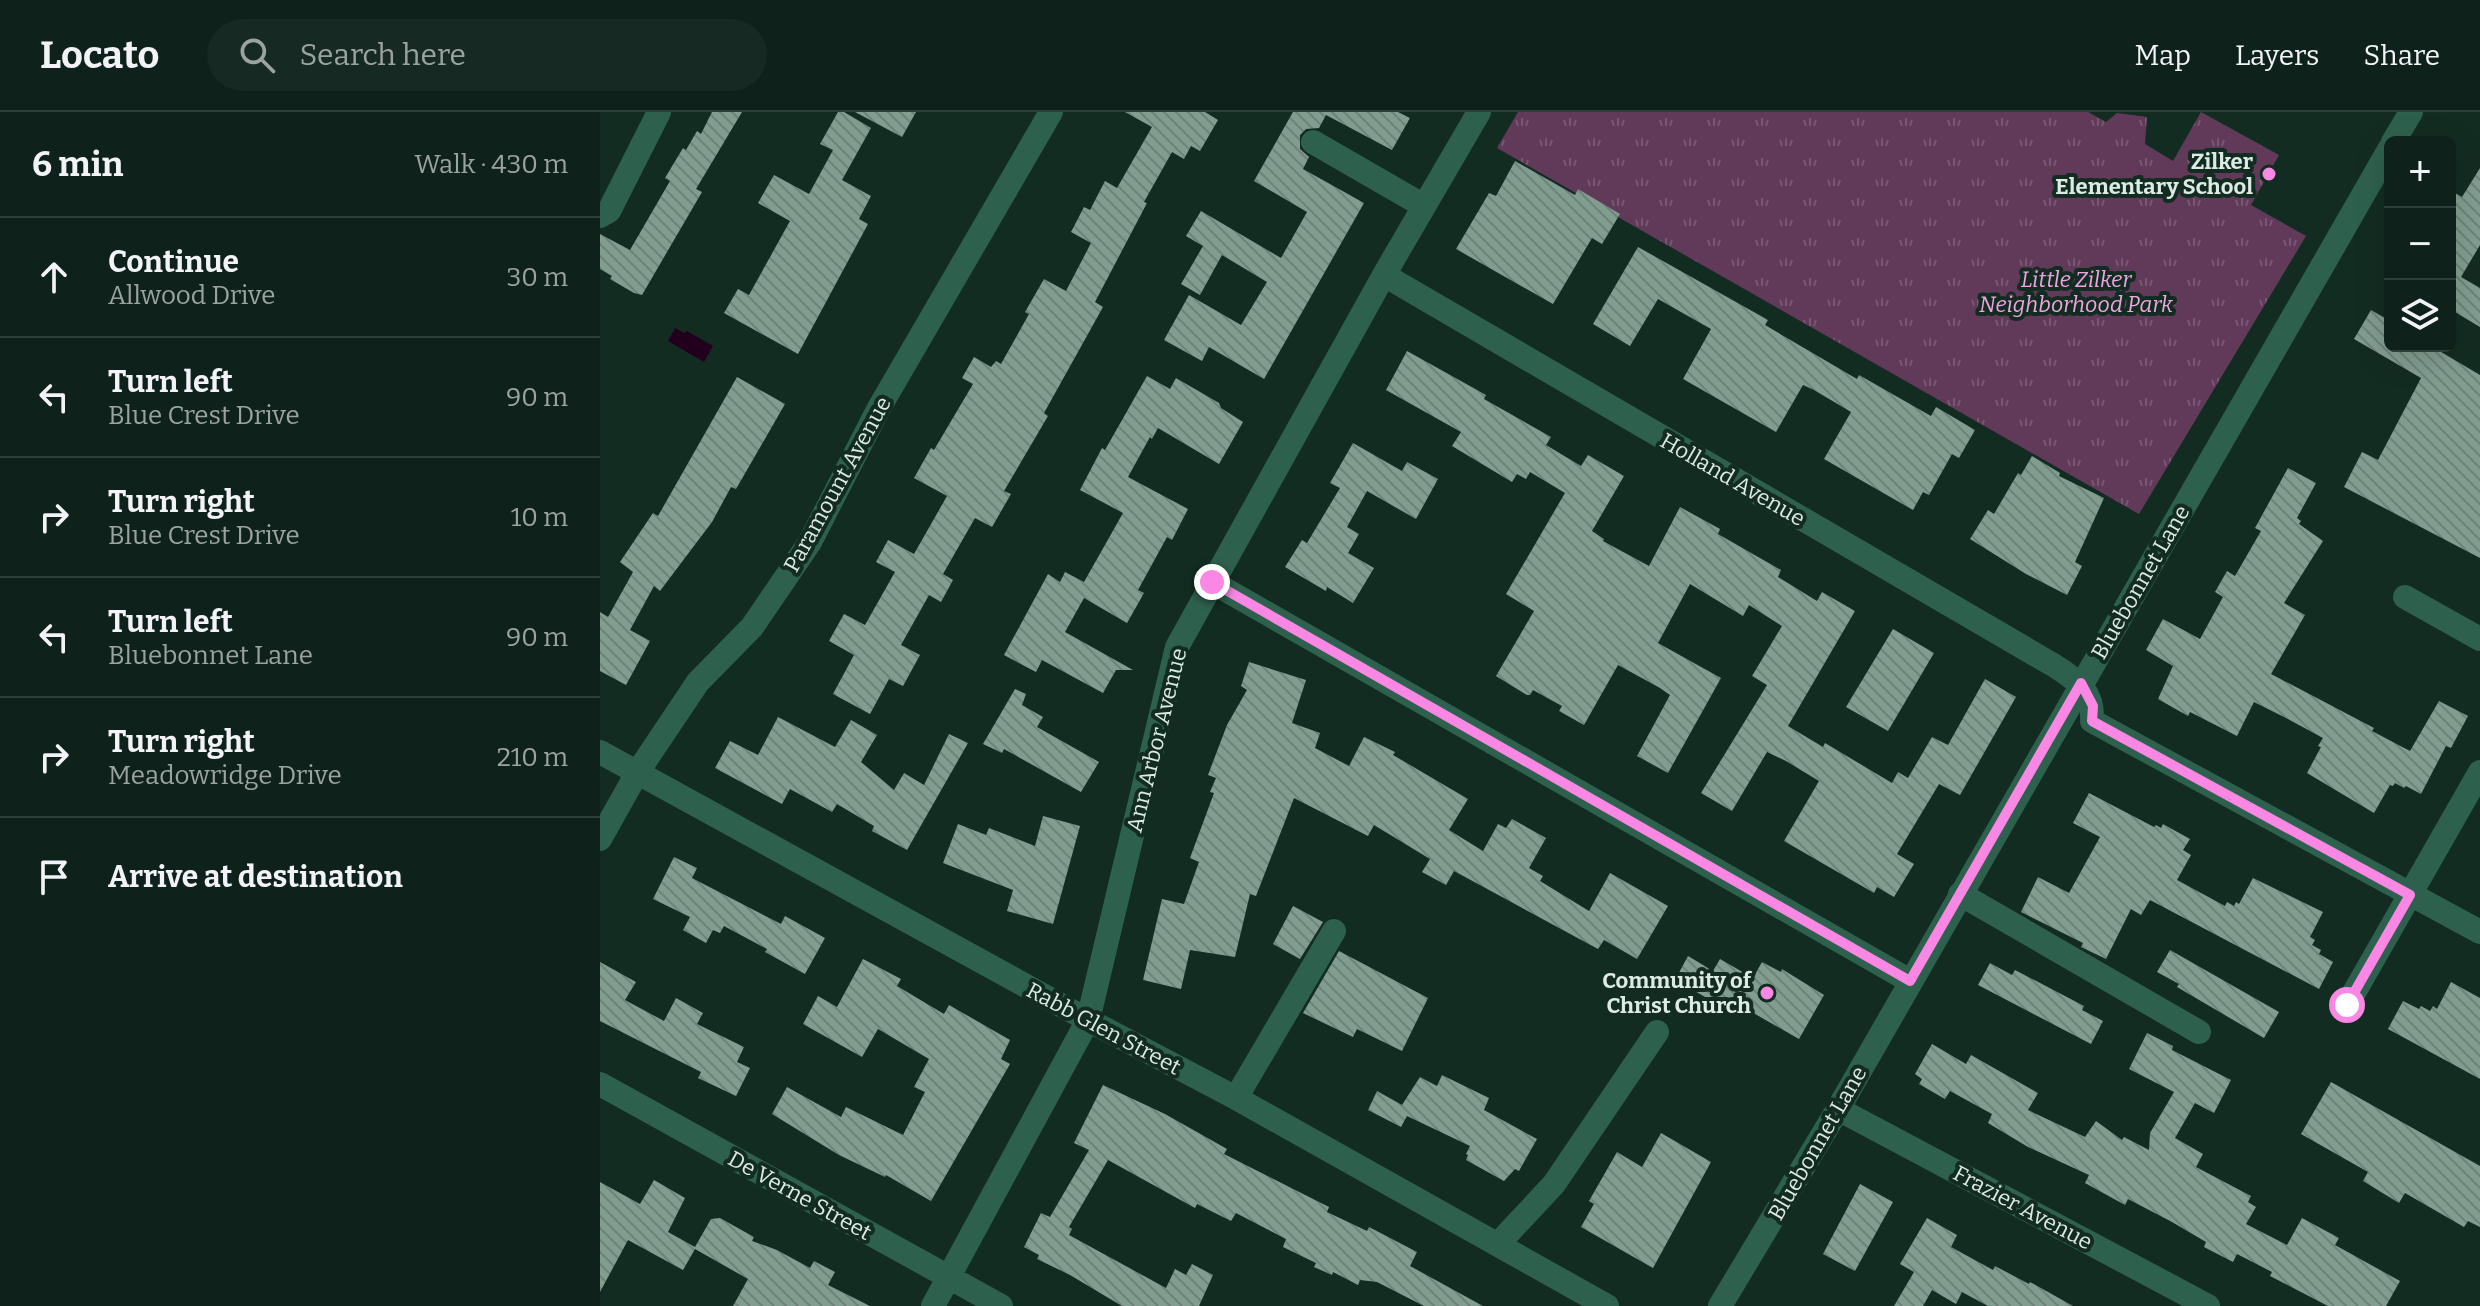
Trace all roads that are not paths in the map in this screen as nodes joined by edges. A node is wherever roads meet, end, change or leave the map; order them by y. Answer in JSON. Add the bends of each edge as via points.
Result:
{"nodes":[{"id":1,"x":659,"y":112,"type":"edge"},
{"id":2,"x":1051,"y":112,"type":"edge"},
{"id":3,"x":1479,"y":112,"type":"edge"},
{"id":4,"x":2411,"y":112,"type":"edge"},
{"id":5,"x":2397,"y":136,"type":"edge"},
{"id":6,"x":1313,"y":142,"type":"dead end"},
{"id":7,"x":2384,"y":158,"type":"edge"},
{"id":8,"x":1424,"y":206,"type":"junction"},
{"id":9,"x":600,"y":216,"type":"edge"},
{"id":10,"x":1384,"y":275,"type":"junction"},
{"id":11,"x":1212,"y":582,"type":"junction"},
{"id":12,"x":2405,"y":597,"type":"dead end"},
{"id":13,"x":2480,"y":639,"type":"edge"},
{"id":14,"x":2081,"y":683,"type":"junction"},
{"id":15,"x":600,"y":752,"type":"edge"},
{"id":16,"x":637,"y":773,"type":"junction"},
{"id":17,"x":2479,"y":774,"type":"edge"},
{"id":18,"x":600,"y":839,"type":"edge"},
{"id":19,"x":1960,"y":894,"type":"junction"},
{"id":20,"x":2410,"y":895,"type":"junction"},
{"id":21,"x":1334,"y":931,"type":"dead end"},
{"id":22,"x":2480,"y":932,"type":"edge"},
{"id":23,"x":1910,"y":981,"type":"junction"},
{"id":24,"x":2347,"y":1005,"type":"dead end"},
{"id":25,"x":1088,"y":1020,"type":"junction"},
{"id":26,"x":1657,"y":1032,"type":"dead end"},
{"id":27,"x":2199,"y":1032,"type":"dead end"},
{"id":28,"x":600,"y":1084,"type":"edge"},
{"id":29,"x":1236,"y":1098,"type":"junction"},
{"id":30,"x":1838,"y":1109,"type":"junction"},
{"id":31,"x":1498,"y":1244,"type":"junction"},
{"id":32,"x":949,"y":1278,"type":"junction"},
{"id":33,"x":933,"y":1306,"type":"edge"},
{"id":34,"x":1001,"y":1306,"type":"edge"},
{"id":35,"x":1607,"y":1306,"type":"edge"},
{"id":36,"x":1720,"y":1306,"type":"edge"},
{"id":37,"x":2208,"y":1306,"type":"edge"}],
"edges":[{"from":1,"to":9,"type":"street","via":[[609,211]]},
{"from":2,"to":16,"type":"street","name":"Paramount Avenue","via":[[879,408],[810,542],[752,627],[698,682]]},
{"from":3,"to":8,"type":"street","name":"Ann Arbor Avenue"},
{"from":4,"to":5,"type":"street"},
{"from":6,"to":8,"type":"street"},
{"from":7,"to":14,"type":"street","name":"Bluebonnet Lane"},
{"from":8,"to":10,"type":"street","name":"Ann Arbor Avenue"},
{"from":10,"to":11,"type":"street","name":"Ann Arbor Avenue"},
{"from":10,"to":14,"type":"street","name":"Holland Avenue"},
{"from":11,"to":23,"type":"street"},
{"from":11,"to":25,"type":"street","name":"Ann Arbor Avenue","via":[[1177,647]]},
{"from":12,"to":13,"type":"street"},
{"from":14,"to":19,"type":"street","name":"Bluebonnet Lane"},
{"from":14,"to":20,"type":"street","via":[[2093,706],[2092,721]]},
{"from":15,"to":16,"type":"street","name":"Rabb Glen Street"},
{"from":16,"to":18,"type":"street","name":"Paramount Avenue"},
{"from":16,"to":25,"type":"street","name":"Rabb Glen Street"},
{"from":17,"to":20,"type":"street"},
{"from":19,"to":23,"type":"street","name":"Bluebonnet Lane"},
{"from":19,"to":27,"type":"street"},
{"from":20,"to":22,"type":"street"},
{"from":20,"to":24,"type":"street"},
{"from":21,"to":29,"type":"street"},
{"from":23,"to":30,"type":"street","name":"Bluebonnet Lane"},
{"from":25,"to":29,"type":"street","name":"Rabb Glen Street"},
{"from":25,"to":32,"type":"street","name":"Ann Arbor Avenue"},
{"from":26,"to":31,"type":"street","via":[[1554,1184]]},
{"from":28,"to":32,"type":"street","name":"De Verne Street"},
{"from":29,"to":31,"type":"street","name":"Rabb Glen Street"},
{"from":30,"to":36,"type":"street","name":"Bluebonnet Lane"},
{"from":30,"to":37,"type":"street","name":"Frazier Avenue"},
{"from":31,"to":35,"type":"street","name":"Rabb Glen Street"},
{"from":32,"to":33,"type":"street","name":"Ann Arbor Avenue"},
{"from":32,"to":34,"type":"street","name":"De Verne Street"}]}
